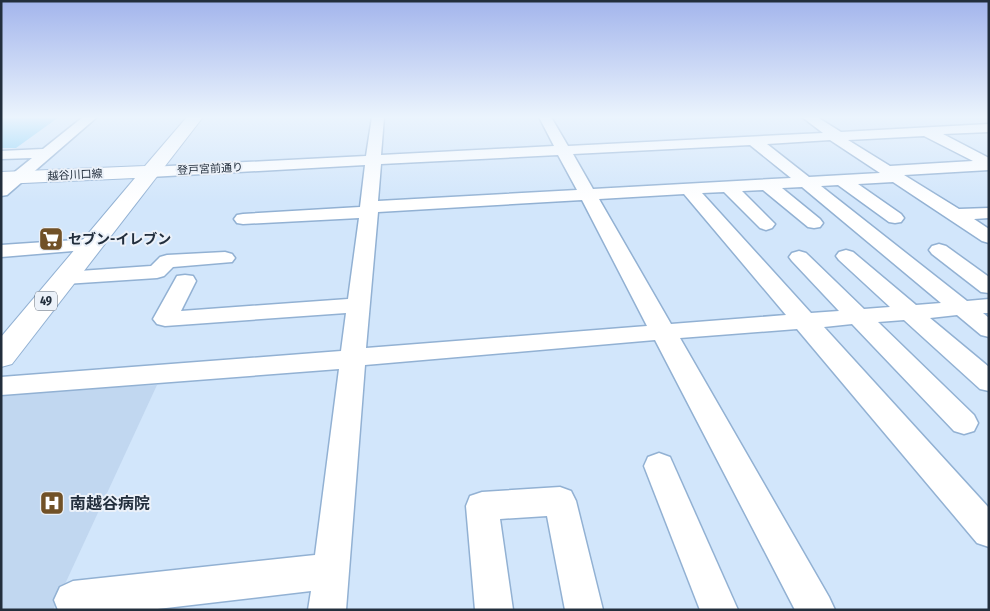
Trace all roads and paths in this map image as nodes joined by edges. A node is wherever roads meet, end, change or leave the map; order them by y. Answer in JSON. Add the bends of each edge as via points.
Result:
{"nodes":[{"id":1,"x":55,"y":146,"type":"edge"},
{"id":2,"x":172,"y":146,"type":"edge"},
{"id":3,"x":375,"y":146,"type":"edge"},
{"id":4,"x":561,"y":146,"type":"edge"},
{"id":5,"x":637,"y":146,"type":"edge"},
{"id":6,"x":760,"y":146,"type":"edge"},
{"id":7,"x":850,"y":146,"type":"edge"},
{"id":8,"x":952,"y":146,"type":"edge"},
{"id":9,"x":563,"y":149,"type":"junction"},
{"id":10,"x":46,"y":153,"type":"junction"},
{"id":11,"x":1,"y":155,"type":"edge"},
{"id":12,"x":374,"y":160,"type":"junction"},
{"id":13,"x":989,"y":165,"type":"edge"},
{"id":14,"x":150,"y":172,"type":"junction"},
{"id":15,"x":892,"y":174,"type":"junction"},
{"id":16,"x":9,"y":178,"type":"edge"},
{"id":17,"x":843,"y":180,"type":"junction"},
{"id":18,"x":806,"y":183,"type":"junction"},
{"id":19,"x":768,"y":185,"type":"junction"},
{"id":20,"x":729,"y":187,"type":"junction"},
{"id":21,"x":689,"y":189,"type":"junction"},
{"id":22,"x":1,"y":191,"type":"edge"},
{"id":23,"x":588,"y":195,"type":"junction"},
{"id":24,"x":369,"y":210,"type":"junction"},
{"id":25,"x":989,"y":213,"type":"edge"},
{"id":26,"x":955,"y":215,"type":"junction"},
{"id":27,"x":895,"y":218,"type":"dead end"},
{"id":28,"x":243,"y":219,"type":"dead end"},
{"id":29,"x":814,"y":223,"type":"dead end"},
{"id":30,"x":766,"y":224,"type":"dead end"},
{"id":31,"x":985,"y":231,"type":"edge"},
{"id":32,"x":90,"y":246,"type":"junction"},
{"id":33,"x":939,"y":250,"type":"dead end"},
{"id":34,"x":1,"y":251,"type":"edge"},
{"id":35,"x":846,"y":256,"type":"dead end"},
{"id":36,"x":799,"y":257,"type":"dead end"},
{"id":37,"x":225,"y":258,"type":"dead end"},
{"id":38,"x":65,"y":278,"type":"junction"},
{"id":39,"x":185,"y":281,"type":"dead end"},
{"id":40,"x":989,"y":287,"type":"edge"},
{"id":41,"x":359,"y":305,"type":"junction"},
{"id":42,"x":989,"y":306,"type":"edge"},
{"id":43,"x":962,"y":308,"type":"junction"},
{"id":44,"x":911,"y":312,"type":"junction"},
{"id":45,"x":858,"y":317,"type":"junction"},
{"id":46,"x":805,"y":321,"type":"junction"},
{"id":47,"x":989,"y":330,"type":"edge"},
{"id":48,"x":663,"y":332,"type":"junction"},
{"id":49,"x":1,"y":357,"type":"edge"},
{"id":50,"x":354,"y":358,"type":"junction"},
{"id":51,"x":989,"y":382,"type":"edge"},
{"id":52,"x":1,"y":386,"type":"edge"},
{"id":53,"x":964,"y":423,"type":"dead end"},
{"id":54,"x":659,"y":466,"type":"dead end"},
{"id":55,"x":989,"y":532,"type":"edge"},
{"id":56,"x":331,"y":571,"type":"junction"},
{"id":57,"x":73,"y":600,"type":"dead end"},
{"id":58,"x":327,"y":610,"type":"edge"},
{"id":59,"x":494,"y":610,"type":"edge"},
{"id":60,"x":584,"y":610,"type":"edge"},
{"id":61,"x":719,"y":610,"type":"edge"},
{"id":62,"x":816,"y":610,"type":"edge"}],
"edges":[{"from":1,"to":10,"type":"street"},
{"from":2,"to":14,"type":"main road","number":"49"},
{"from":3,"to":12,"type":"street"},
{"from":4,"to":9,"type":"street"},
{"from":5,"to":9,"type":"street","name":"登戸宮前通り"},
{"from":6,"to":18,"type":"street"},
{"from":7,"to":15,"type":"street"},
{"from":8,"to":13,"type":"street"},
{"from":9,"to":12,"type":"street","name":"登戸宮前通り"},
{"from":9,"to":23,"type":"street"},
{"from":10,"to":11,"type":"street"},
{"from":10,"to":16,"type":"street"},
{"from":12,"to":14,"type":"street","name":"登戸宮前通り"},
{"from":12,"to":24,"type":"street"},
{"from":13,"to":15,"type":"street"},
{"from":14,"to":16,"type":"main road","name":"越谷川口線"},
{"from":14,"to":32,"type":"main road","number":"49"},
{"from":15,"to":17,"type":"street"},
{"from":15,"to":26,"type":"street"},
{"from":16,"to":22,"type":"street"},
{"from":17,"to":18,"type":"street"},
{"from":17,"to":27,"type":"street"},
{"from":18,"to":19,"type":"street"},
{"from":18,"to":43,"type":"street"},
{"from":19,"to":20,"type":"street"},
{"from":19,"to":29,"type":"street"},
{"from":20,"to":21,"type":"street"},
{"from":20,"to":30,"type":"street"},
{"from":21,"to":23,"type":"street"},
{"from":21,"to":46,"type":"street"},
{"from":23,"to":24,"type":"street"},
{"from":23,"to":48,"type":"street"},
{"from":24,"to":28,"type":"street"},
{"from":24,"to":41,"type":"street"},
{"from":25,"to":26,"type":"street"},
{"from":26,"to":31,"type":"street"},
{"from":32,"to":34,"type":"street"},
{"from":32,"to":38,"type":"main road","number":"49"},
{"from":33,"to":40,"type":"street"},
{"from":35,"to":44,"type":"street"},
{"from":36,"to":45,"type":"street"},
{"from":37,"to":38,"type":"street","via":[[167,261],[157,272]]},
{"from":38,"to":49,"type":"main road","number":"49"},
{"from":39,"to":41,"type":"street","via":[[165,319]]},
{"from":41,"to":50,"type":"street"},
{"from":42,"to":43,"type":"street"},
{"from":43,"to":44,"type":"street"},
{"from":43,"to":47,"type":"street"},
{"from":44,"to":45,"type":"street"},
{"from":44,"to":51,"type":"street"},
{"from":45,"to":46,"type":"street"},
{"from":45,"to":53,"type":"street"},
{"from":46,"to":48,"type":"street"},
{"from":46,"to":55,"type":"street"},
{"from":48,"to":50,"type":"street"},
{"from":48,"to":62,"type":"street"},
{"from":50,"to":52,"type":"street"},
{"from":50,"to":56,"type":"street"},
{"from":54,"to":61,"type":"street"},
{"from":56,"to":57,"type":"street"},
{"from":56,"to":58,"type":"street"},
{"from":59,"to":60,"type":"street","via":[[482,506],[560,501]]}]}
